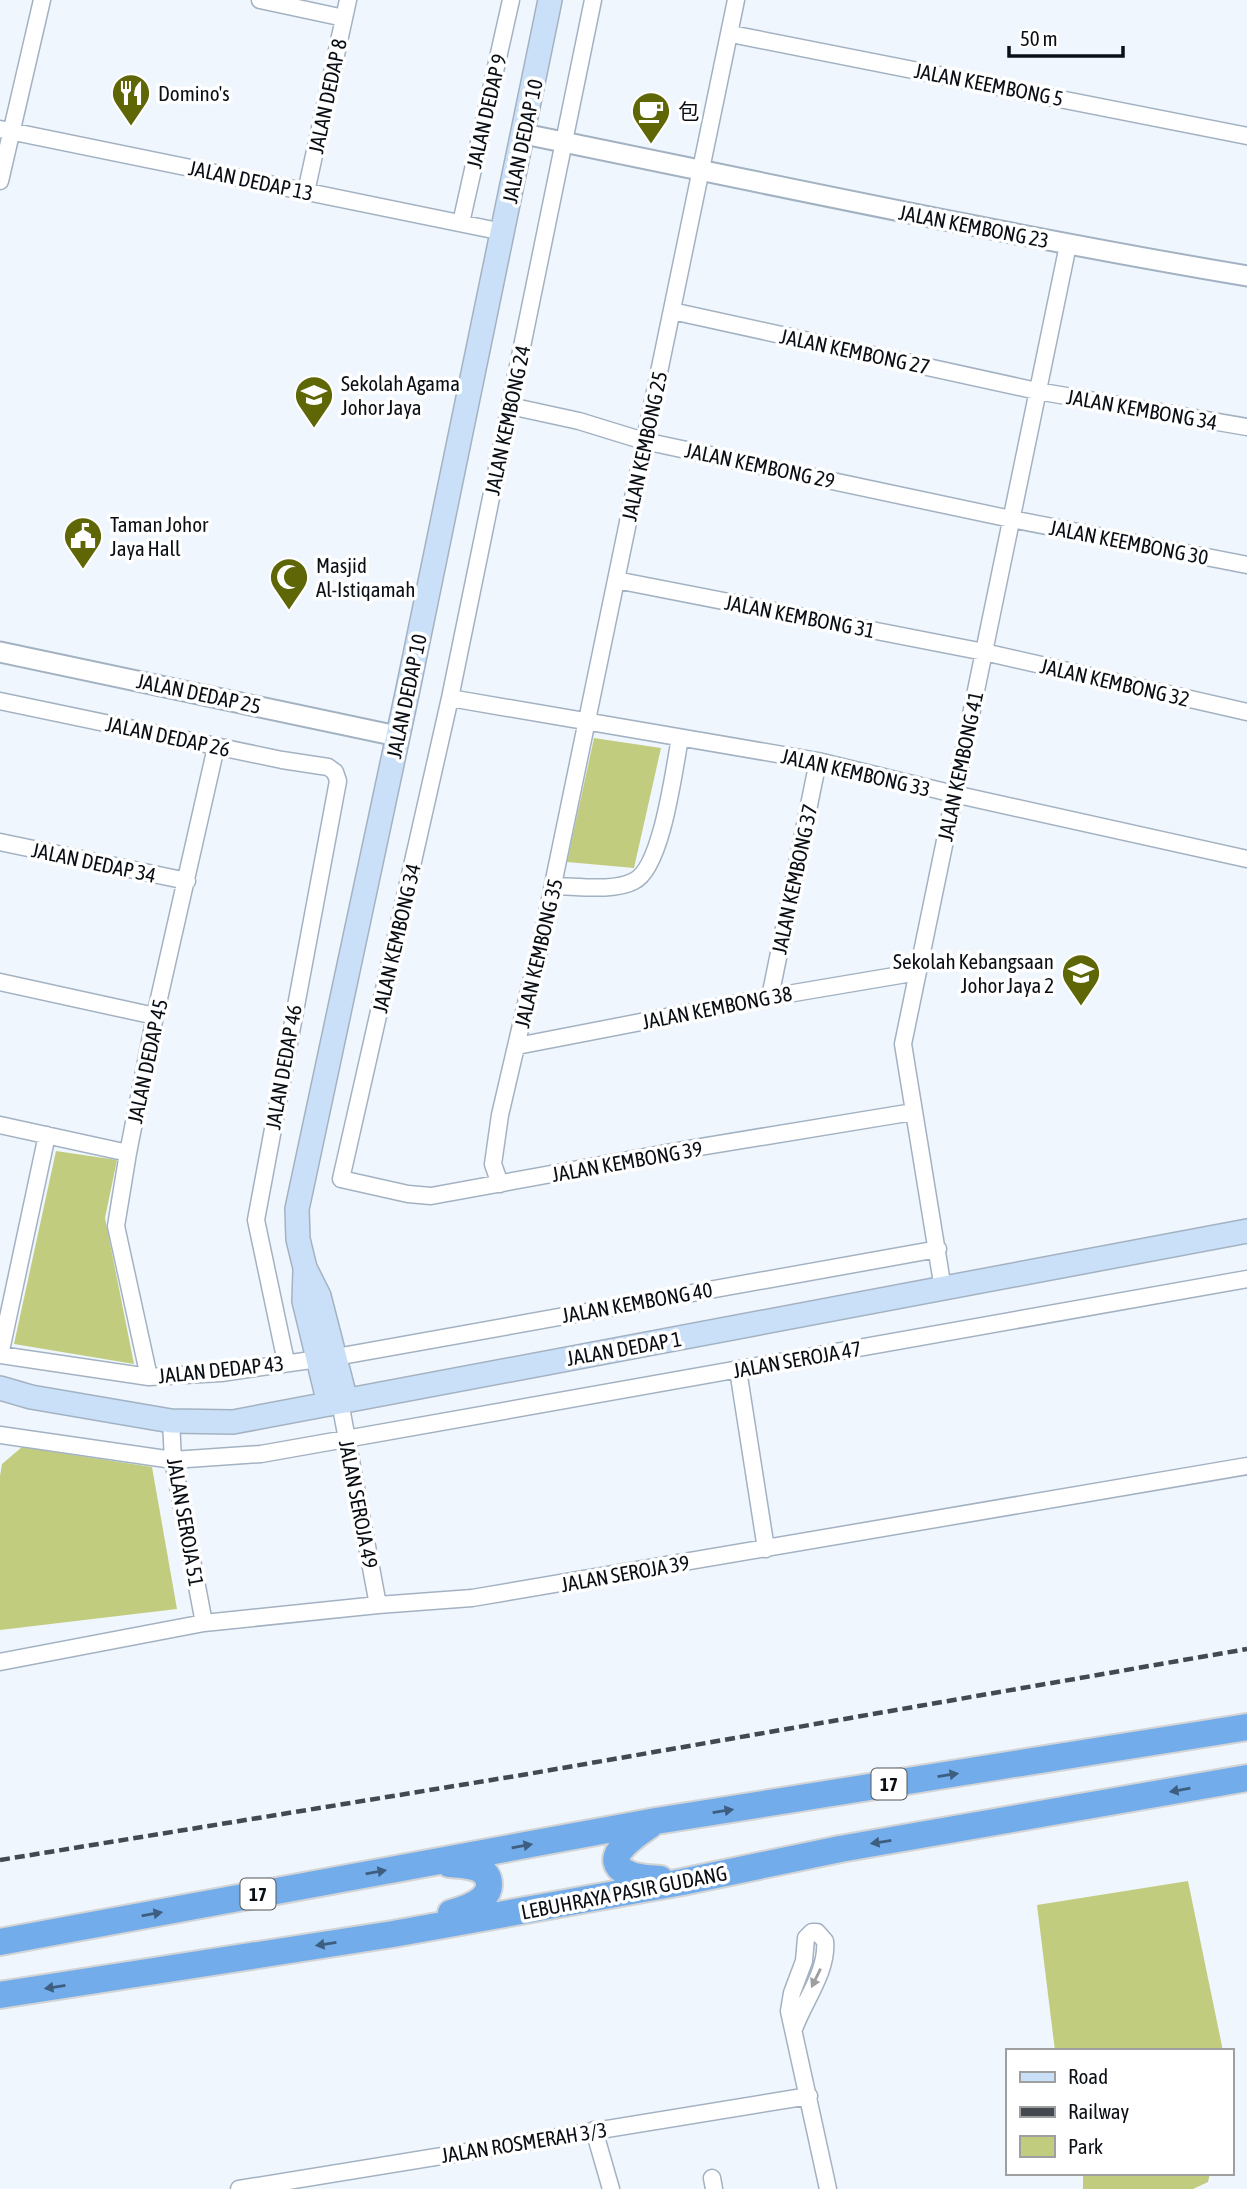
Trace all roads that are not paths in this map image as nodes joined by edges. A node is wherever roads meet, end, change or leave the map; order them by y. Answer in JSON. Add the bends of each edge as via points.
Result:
{"nodes":[{"id":1,"x":42,"y":0,"type":"edge"},
{"id":2,"x":260,"y":0,"type":"edge"},
{"id":3,"x":348,"y":0,"type":"edge"},
{"id":4,"x":511,"y":0,"type":"edge"},
{"id":5,"x":550,"y":0,"type":"edge"},
{"id":6,"x":593,"y":0,"type":"edge"},
{"id":7,"x":736,"y":0,"type":"edge"},
{"id":8,"x":344,"y":18,"type":"junction"},
{"id":9,"x":730,"y":34,"type":"junction"},
{"id":10,"x":5,"y":130,"type":"edge"},
{"id":11,"x":524,"y":134,"type":"junction"},
{"id":12,"x":1247,"y":135,"type":"edge"},
{"id":13,"x":564,"y":142,"type":"junction"},
{"id":14,"x":702,"y":172,"type":"junction"},
{"id":15,"x":0,"y":181,"type":"edge"},
{"id":16,"x":306,"y":192,"type":"junction"},
{"id":17,"x":461,"y":223,"type":"junction"},
{"id":18,"x":503,"y":232,"type":"junction"},
{"id":19,"x":1068,"y":245,"type":"junction"},
{"id":20,"x":1247,"y":276,"type":"edge"},
{"id":21,"x":672,"y":311,"type":"junction"},
{"id":22,"x":1037,"y":391,"type":"junction"},
{"id":23,"x":510,"y":406,"type":"junction"},
{"id":24,"x":1247,"y":427,"type":"edge"},
{"id":25,"x":644,"y":441,"type":"junction"},
{"id":26,"x":1011,"y":519,"type":"junction"},
{"id":27,"x":1247,"y":565,"type":"edge"},
{"id":28,"x":616,"y":580,"type":"junction"},
{"id":29,"x":0,"y":652,"type":"edge"},
{"id":30,"x":984,"y":652,"type":"junction"},
{"id":31,"x":450,"y":698,"type":"junction"},
{"id":32,"x":0,"y":701,"type":"edge"},
{"id":33,"x":1247,"y":712,"type":"edge"},
{"id":34,"x":586,"y":721,"type":"junction"},
{"id":35,"x":397,"y":736,"type":"junction"},
{"id":36,"x":680,"y":738,"type":"junction"},
{"id":37,"x":216,"y":747,"type":"junction"},
{"id":38,"x":818,"y":761,"type":"junction"},
{"id":39,"x":335,"y":772,"type":"joint"},
{"id":40,"x":954,"y":794,"type":"junction"},
{"id":41,"x":0,"y":842,"type":"edge"},
{"id":42,"x":1247,"y":859,"type":"edge"},
{"id":43,"x":187,"y":881,"type":"junction"},
{"id":44,"x":553,"y":886,"type":"junction"},
{"id":45,"x":918,"y":972,"type":"junction"},
{"id":46,"x":0,"y":982,"type":"edge"},
{"id":47,"x":770,"y":997,"type":"junction"},
{"id":48,"x":155,"y":1016,"type":"junction"},
{"id":49,"x":517,"y":1046,"type":"junction"},
{"id":50,"x":914,"y":1112,"type":"junction"},
{"id":51,"x":0,"y":1125,"type":"edge"},
{"id":52,"x":47,"y":1135,"type":"junction"},
{"id":53,"x":128,"y":1153,"type":"junction"},
{"id":54,"x":341,"y":1179,"type":"joint"},
{"id":55,"x":500,"y":1184,"type":"junction"},
{"id":56,"x":1247,"y":1231,"type":"edge"},
{"id":57,"x":938,"y":1249,"type":"junction"},
{"id":58,"x":1247,"y":1279,"type":"edge"},
{"id":59,"x":943,"y":1289,"type":"junction"},
{"id":60,"x":0,"y":1355,"type":"edge"},
{"id":61,"x":327,"y":1358,"type":"junction"},
{"id":62,"x":286,"y":1362,"type":"junction"},
{"id":63,"x":738,"y":1370,"type":"junction"},
{"id":64,"x":149,"y":1377,"type":"junction"},
{"id":65,"x":0,"y":1388,"type":"edge"},
{"id":66,"x":338,"y":1402,"type":"junction"},
{"id":67,"x":171,"y":1421,"type":"junction"},
{"id":68,"x":0,"y":1435,"type":"edge"},
{"id":69,"x":346,"y":1440,"type":"junction"},
{"id":70,"x":173,"y":1460,"type":"junction"},
{"id":71,"x":1247,"y":1466,"type":"edge"},
{"id":72,"x":766,"y":1549,"type":"junction"},
{"id":73,"x":378,"y":1605,"type":"junction"},
{"id":74,"x":204,"y":1623,"type":"junction"},
{"id":75,"x":0,"y":1662,"type":"edge"},
{"id":76,"x":1247,"y":1727,"type":"edge"},
{"id":77,"x":1247,"y":1778,"type":"edge"},
{"id":78,"x":656,"y":1821,"type":"junction"},
{"id":79,"x":431,"y":1862,"type":"junction"},
{"id":80,"x":682,"y":1882,"type":"junction"},
{"id":81,"x":393,"y":1934,"type":"junction"},
{"id":82,"x":0,"y":1942,"type":"edge"},
{"id":83,"x":0,"y":1995,"type":"edge"},
{"id":84,"x":794,"y":2029,"type":"junction"},
{"id":85,"x":808,"y":2096,"type":"junction"},
{"id":86,"x":594,"y":2130,"type":"junction"},
{"id":87,"x":315,"y":2183,"type":"edge"},
{"id":88,"x":239,"y":2189,"type":"edge"},
{"id":89,"x":611,"y":2189,"type":"edge"},
{"id":90,"x":828,"y":2189,"type":"edge"}],
"edges":[{"from":1,"to":10,"type":"street"},
{"from":2,"to":8,"type":"street"},
{"from":3,"to":8,"type":"street","name":"JALAN DEDAP 8"},
{"from":4,"to":17,"type":"street","name":"JALAN DEDAP 9"},
{"from":5,"to":11,"type":"main road","name":"JALAN DEDAP 10"},
{"from":6,"to":13,"type":"street","name":"JALAN KEMBONG 24"},
{"from":7,"to":9,"type":"street","name":"JALAN KEMBONG 25"},
{"from":8,"to":16,"type":"street","name":"JALAN DEDAP 8"},
{"from":9,"to":12,"type":"street","name":"JALAN KEEMBONG 5"},
{"from":9,"to":14,"type":"street","name":"JALAN KEMBONG 25"},
{"from":10,"to":15,"type":"street"},
{"from":10,"to":16,"type":"street","name":"JALAN DEDAP 13"},
{"from":11,"to":13,"type":"street","name":"JALAN KEMBONG 23"},
{"from":11,"to":18,"type":"main road","name":"JALAN DEDAP 10"},
{"from":13,"to":14,"type":"street","name":"JALAN KEMBONG 23"},
{"from":13,"to":23,"type":"street","name":"JALAN KEMBONG 24"},
{"from":14,"to":19,"type":"street","name":"JALAN KEMBONG 23"},
{"from":14,"to":21,"type":"street","name":"JALAN KEMBONG 25"},
{"from":16,"to":17,"type":"street","name":"JALAN DEDAP 13"},
{"from":17,"to":18,"type":"street","name":"JALAN DEDAP 13"},
{"from":18,"to":35,"type":"main road","name":"JALAN DEDAP 10"},
{"from":19,"to":20,"type":"street","name":"JALAN KEMBONG 23"},
{"from":19,"to":22,"type":"street","name":"JALAN KEMBONG 41"},
{"from":21,"to":22,"type":"street","name":"JALAN KEMBONG 27"},
{"from":21,"to":25,"type":"street","name":"JALAN KEMBONG 25"},
{"from":22,"to":24,"type":"street","name":"JALAN KEMBONG 34"},
{"from":22,"to":26,"type":"street","name":"JALAN KEMBONG 41"},
{"from":23,"to":25,"type":"street","name":"JALAN KEMBONG 29"},
{"from":23,"to":31,"type":"street","name":"JALAN KEMBONG 24"},
{"from":25,"to":26,"type":"street","name":"JALAN KEMBONG 29"},
{"from":25,"to":28,"type":"street","name":"JALAN KEMBONG 25"},
{"from":26,"to":27,"type":"street","name":"JALAN KEEMBONG 30"},
{"from":26,"to":30,"type":"street","name":"JALAN KEMBONG 41"},
{"from":28,"to":30,"type":"street","name":"JALAN KEMBONG 31"},
{"from":28,"to":34,"type":"street","name":"JALAN KEMBONG 25"},
{"from":29,"to":35,"type":"street","name":"JALAN DEDAP 25"},
{"from":30,"to":33,"type":"street","name":"JALAN KEMBONG 32"},
{"from":30,"to":40,"type":"street","name":"JALAN KEMBONG 41"},
{"from":31,"to":34,"type":"street","name":"JALAN KEMBONG 33"},
{"from":31,"to":54,"type":"street","name":"JALAN KEMBONG 34"},
{"from":32,"to":37,"type":"street","name":"JALAN DEDAP 26"},
{"from":34,"to":36,"type":"street","name":"JALAN KEMBONG 33"},
{"from":34,"to":44,"type":"street","name":"JALAN KEMBONG 35"},
{"from":35,"to":61,"type":"main road","name":"JALAN DEDAP 10","via":[[297,1209],[305,1268],[304,1301]]},
{"from":36,"to":38,"type":"street","name":"JALAN KEMBONG 33"},
{"from":36,"to":44,"type":"street","via":[[657,850],[646,872],[618,887]]},
{"from":37,"to":39,"type":"street","name":"JALAN DEDAP 26"},
{"from":37,"to":43,"type":"street","name":"JALAN DEDAP 45"},
{"from":38,"to":40,"type":"street","name":"JALAN KEMBONG 33"},
{"from":38,"to":47,"type":"street","name":"JALAN KEMBONG 37"},
{"from":39,"to":62,"type":"street","name":"JALAN DEDAP 46","via":[[338,780],[256,1220]]},
{"from":40,"to":42,"type":"street","name":"JALAN KEMBONG 33"},
{"from":40,"to":45,"type":"street","name":"JALAN KEMBONG 41"},
{"from":41,"to":43,"type":"street","name":"JALAN DEDAP 34"},
{"from":43,"to":48,"type":"street","name":"JALAN DEDAP 45"},
{"from":44,"to":49,"type":"street","name":"JALAN KEMBONG 35"},
{"from":45,"to":47,"type":"street","name":"JALAN KEMBONG 38"},
{"from":45,"to":50,"type":"street","name":"JALAN KEMBONG 41","via":[[903,1044]]},
{"from":46,"to":48,"type":"street"},
{"from":47,"to":49,"type":"street","name":"JALAN KEMBONG 38"},
{"from":48,"to":53,"type":"street","name":"JALAN DEDAP 45"},
{"from":49,"to":55,"type":"street","name":"JALAN KEMBONG 35","via":[[493,1164]]},
{"from":50,"to":55,"type":"street","name":"JALAN KEMBONG 39"},
{"from":50,"to":57,"type":"street","name":"JALAN KEMBONG 41"},
{"from":51,"to":52,"type":"street"},
{"from":52,"to":53,"type":"street"},
{"from":52,"to":60,"type":"street"},
{"from":53,"to":64,"type":"street","name":"JALAN DEDAP 45","via":[[116,1226]]},
{"from":54,"to":55,"type":"street","name":"JALAN KEMBONG 39","via":[[431,1196]]},
{"from":56,"to":59,"type":"main road","name":"JALAN DEDAP 1"},
{"from":57,"to":59,"type":"street","name":"JALAN KEMBONG 41"},
{"from":57,"to":61,"type":"street","name":"JALAN KEMBONG 40"},
{"from":58,"to":63,"type":"street","name":"JALAN SEROJA 47"},
{"from":59,"to":66,"type":"main road","name":"JALAN DEDAP 1"},
{"from":60,"to":64,"type":"street","name":"JALAN DEDAP 43"},
{"from":61,"to":62,"type":"street","name":"JALAN DEDAP 43"},
{"from":61,"to":66,"type":"main road","name":"JALAN DEDAP 10"},
{"from":62,"to":64,"type":"street","name":"JALAN DEDAP 43","via":[[221,1373]]},
{"from":63,"to":69,"type":"street","name":"JALAN SEROJA 47"},
{"from":63,"to":72,"type":"street"},
{"from":65,"to":67,"type":"main road","name":"JALAN DEDAP 1"},
{"from":66,"to":67,"type":"main road","name":"JALAN DEDAP 1","via":[[233,1422]]},
{"from":66,"to":69,"type":"street","name":"JALAN SEROJA 49"},
{"from":67,"to":70,"type":"street","name":"JALAN SEROJA 51"},
{"from":68,"to":70,"type":"street","name":"JALAN SEROJA 47"},
{"from":69,"to":70,"type":"street","name":"JALAN SEROJA 47","via":[[261,1454]]},
{"from":69,"to":73,"type":"street","name":"JALAN SEROJA 49"},
{"from":70,"to":74,"type":"street","name":"JALAN SEROJA 51"},
{"from":71,"to":72,"type":"street","name":"JALAN SEROJA 39"},
{"from":72,"to":73,"type":"street","name":"JALAN SEROJA 39","via":[[472,1598]]},
{"from":73,"to":74,"type":"street","name":"JALAN SEROJA 39"},
{"from":74,"to":75,"type":"street","name":"JALAN SEROJA 39"},
{"from":78,"to":76,"type":"highway","number":"17","one_way":true},
{"from":77,"to":80,"type":"highway","name":"LEBUHRAYA PASIR GUDANG","one_way":true,"via":[[840,1849]]},
{"from":79,"to":78,"type":"highway","number":"17","one_way":true},
{"from":78,"to":80,"type":"highway","via":[[624,1843],[618,1852],[620,1868],[628,1874]]},
{"from":79,"to":81,"type":"highway","via":[[478,1868],[485,1874],[489,1890],[471,1906]]},
{"from":82,"to":79,"type":"highway","number":"17","one_way":true},
{"from":80,"to":81,"type":"highway","name":"LEBUHRAYA PASIR GUDANG"},
{"from":81,"to":83,"type":"highway","name":"LEBUHRAYA PASIR GUDANG","one_way":true},
{"from":84,"to":84,"type":"street","one_way":true,"via":[[789,2011],[792,1993],[804,1961],[806,1938],[817,1932],[824,1937],[825,1960]]},
{"from":84,"to":85,"type":"street"},
{"from":85,"to":86,"type":"street","name":"JALAN ROSMERAH 3/3"},
{"from":85,"to":90,"type":"street"},
{"from":86,"to":87,"type":"street","name":"JALAN ROSMERAH 3/3"},
{"from":86,"to":89,"type":"street"},
{"from":87,"to":88,"type":"street","name":"JALAN ROSMERAH 3/3"}]}
